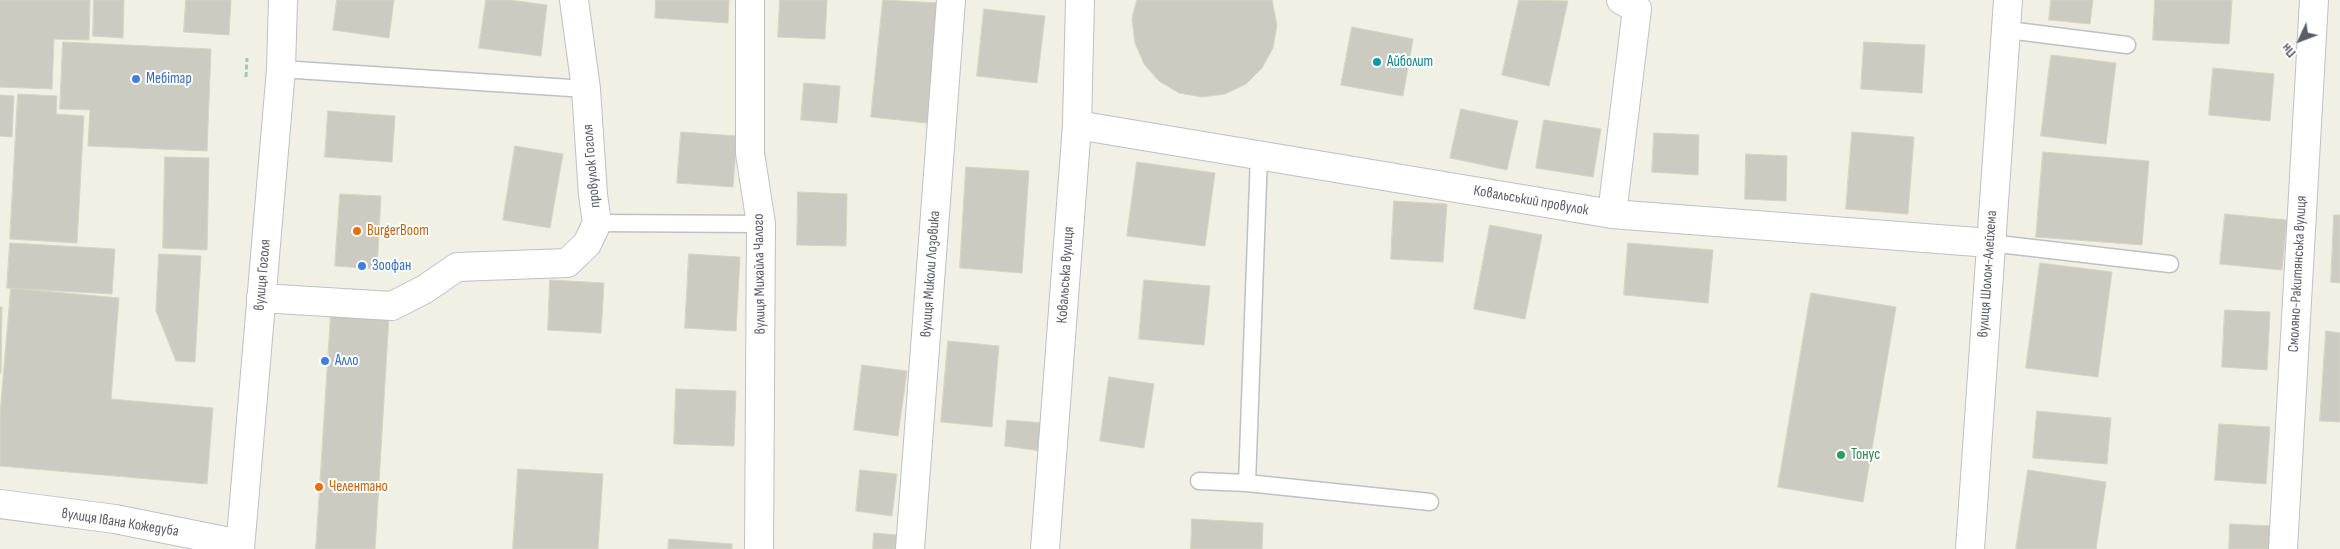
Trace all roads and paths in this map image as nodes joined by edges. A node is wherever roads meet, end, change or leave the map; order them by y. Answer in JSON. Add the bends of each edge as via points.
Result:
{"nodes":[{"id":1,"x":283,"y":0,"type":"edge"},
{"id":2,"x":574,"y":0,"type":"edge"},
{"id":3,"x":750,"y":0,"type":"edge"},
{"id":4,"x":952,"y":0,"type":"edge"},
{"id":5,"x":1080,"y":0,"type":"edge"},
{"id":6,"x":1621,"y":0,"type":"edge"},
{"id":7,"x":2008,"y":0,"type":"edge"},
{"id":8,"x":2314,"y":0,"type":"edge"},
{"id":9,"x":2008,"y":30,"type":"junction"},
{"id":10,"x":2127,"y":45,"type":"dead end"},
{"id":11,"x":281,"y":69,"type":"junction"},
{"id":12,"x":586,"y":89,"type":"junction"},
{"id":13,"x":1077,"y":125,"type":"junction"},
{"id":14,"x":1259,"y":155,"type":"junction"},
{"id":15,"x":1612,"y":214,"type":"junction"},
{"id":16,"x":597,"y":223,"type":"junction"},
{"id":17,"x":761,"y":224,"type":"junction"},
{"id":18,"x":1990,"y":243,"type":"junction"},
{"id":19,"x":2170,"y":264,"type":"dead end"},
{"id":20,"x":261,"y":298,"type":"junction"},
{"id":21,"x":1198,"y":481,"type":"dead end"},
{"id":22,"x":1247,"y":483,"type":"junction"},
{"id":23,"x":1430,"y":502,"type":"dead end"},
{"id":24,"x":0,"y":504,"type":"edge"},
{"id":25,"x":240,"y":547,"type":"edge"},
{"id":26,"x":759,"y":549,"type":"edge"},
{"id":27,"x":910,"y":549,"type":"edge"},
{"id":28,"x":1045,"y":549,"type":"edge"},
{"id":29,"x":1970,"y":549,"type":"edge"},
{"id":30,"x":2283,"y":549,"type":"edge"}],
"edges":[{"from":1,"to":11,"type":"street","name":"вулиця Гоголя"},
{"from":2,"to":12,"type":"street","name":"провулок Гоголя"},
{"from":3,"to":17,"type":"street","name":"вулиця Михайла Чалого","via":[[750,153]]},
{"from":4,"to":27,"type":"street","name":"вулиця Миколи Лозовика"},
{"from":5,"to":13,"type":"street","name":"Ковальська вулиця"},
{"from":6,"to":15,"type":"street","via":[[1637,9]]},
{"from":7,"to":9,"type":"street","name":"вулиця Шолом-Алейхема"},
{"from":8,"to":30,"type":"street","name":"Смоляно-Ракитянська вулиця"},
{"from":9,"to":10,"type":"lane"},
{"from":9,"to":18,"type":"street","name":"вулиця Шолом-Алейхема"},
{"from":11,"to":12,"type":"lane"},
{"from":11,"to":20,"type":"street","name":"вулиця Гоголя"},
{"from":12,"to":16,"type":"street","name":"провулок Гоголя","via":[[592,195]]},
{"from":13,"to":14,"type":"street","name":"Ковальський провулок"},
{"from":13,"to":28,"type":"street","name":"Ковальська вулиця"},
{"from":14,"to":15,"type":"street","name":"Ковальський провулок"},
{"from":14,"to":22,"type":"lane"},
{"from":15,"to":18,"type":"street","name":"Ковальський провулок"},
{"from":16,"to":17,"type":"lane"},
{"from":16,"to":20,"type":"street","name":"провулок Гоголя","via":[[587,244],[566,263],[457,267],[392,306]]},
{"from":17,"to":26,"type":"street","name":"вулиця Михайла Чалого"},
{"from":18,"to":19,"type":"lane"},
{"from":18,"to":29,"type":"street","name":"вулиця Шолом-Алейхема"},
{"from":20,"to":25,"type":"street","name":"вулиця Гоголя"},
{"from":21,"to":22,"type":"lane"},
{"from":22,"to":23,"type":"lane"},
{"from":24,"to":25,"type":"street","name":"вулиця Івана Кожедуба","via":[[115,519]]}]}
